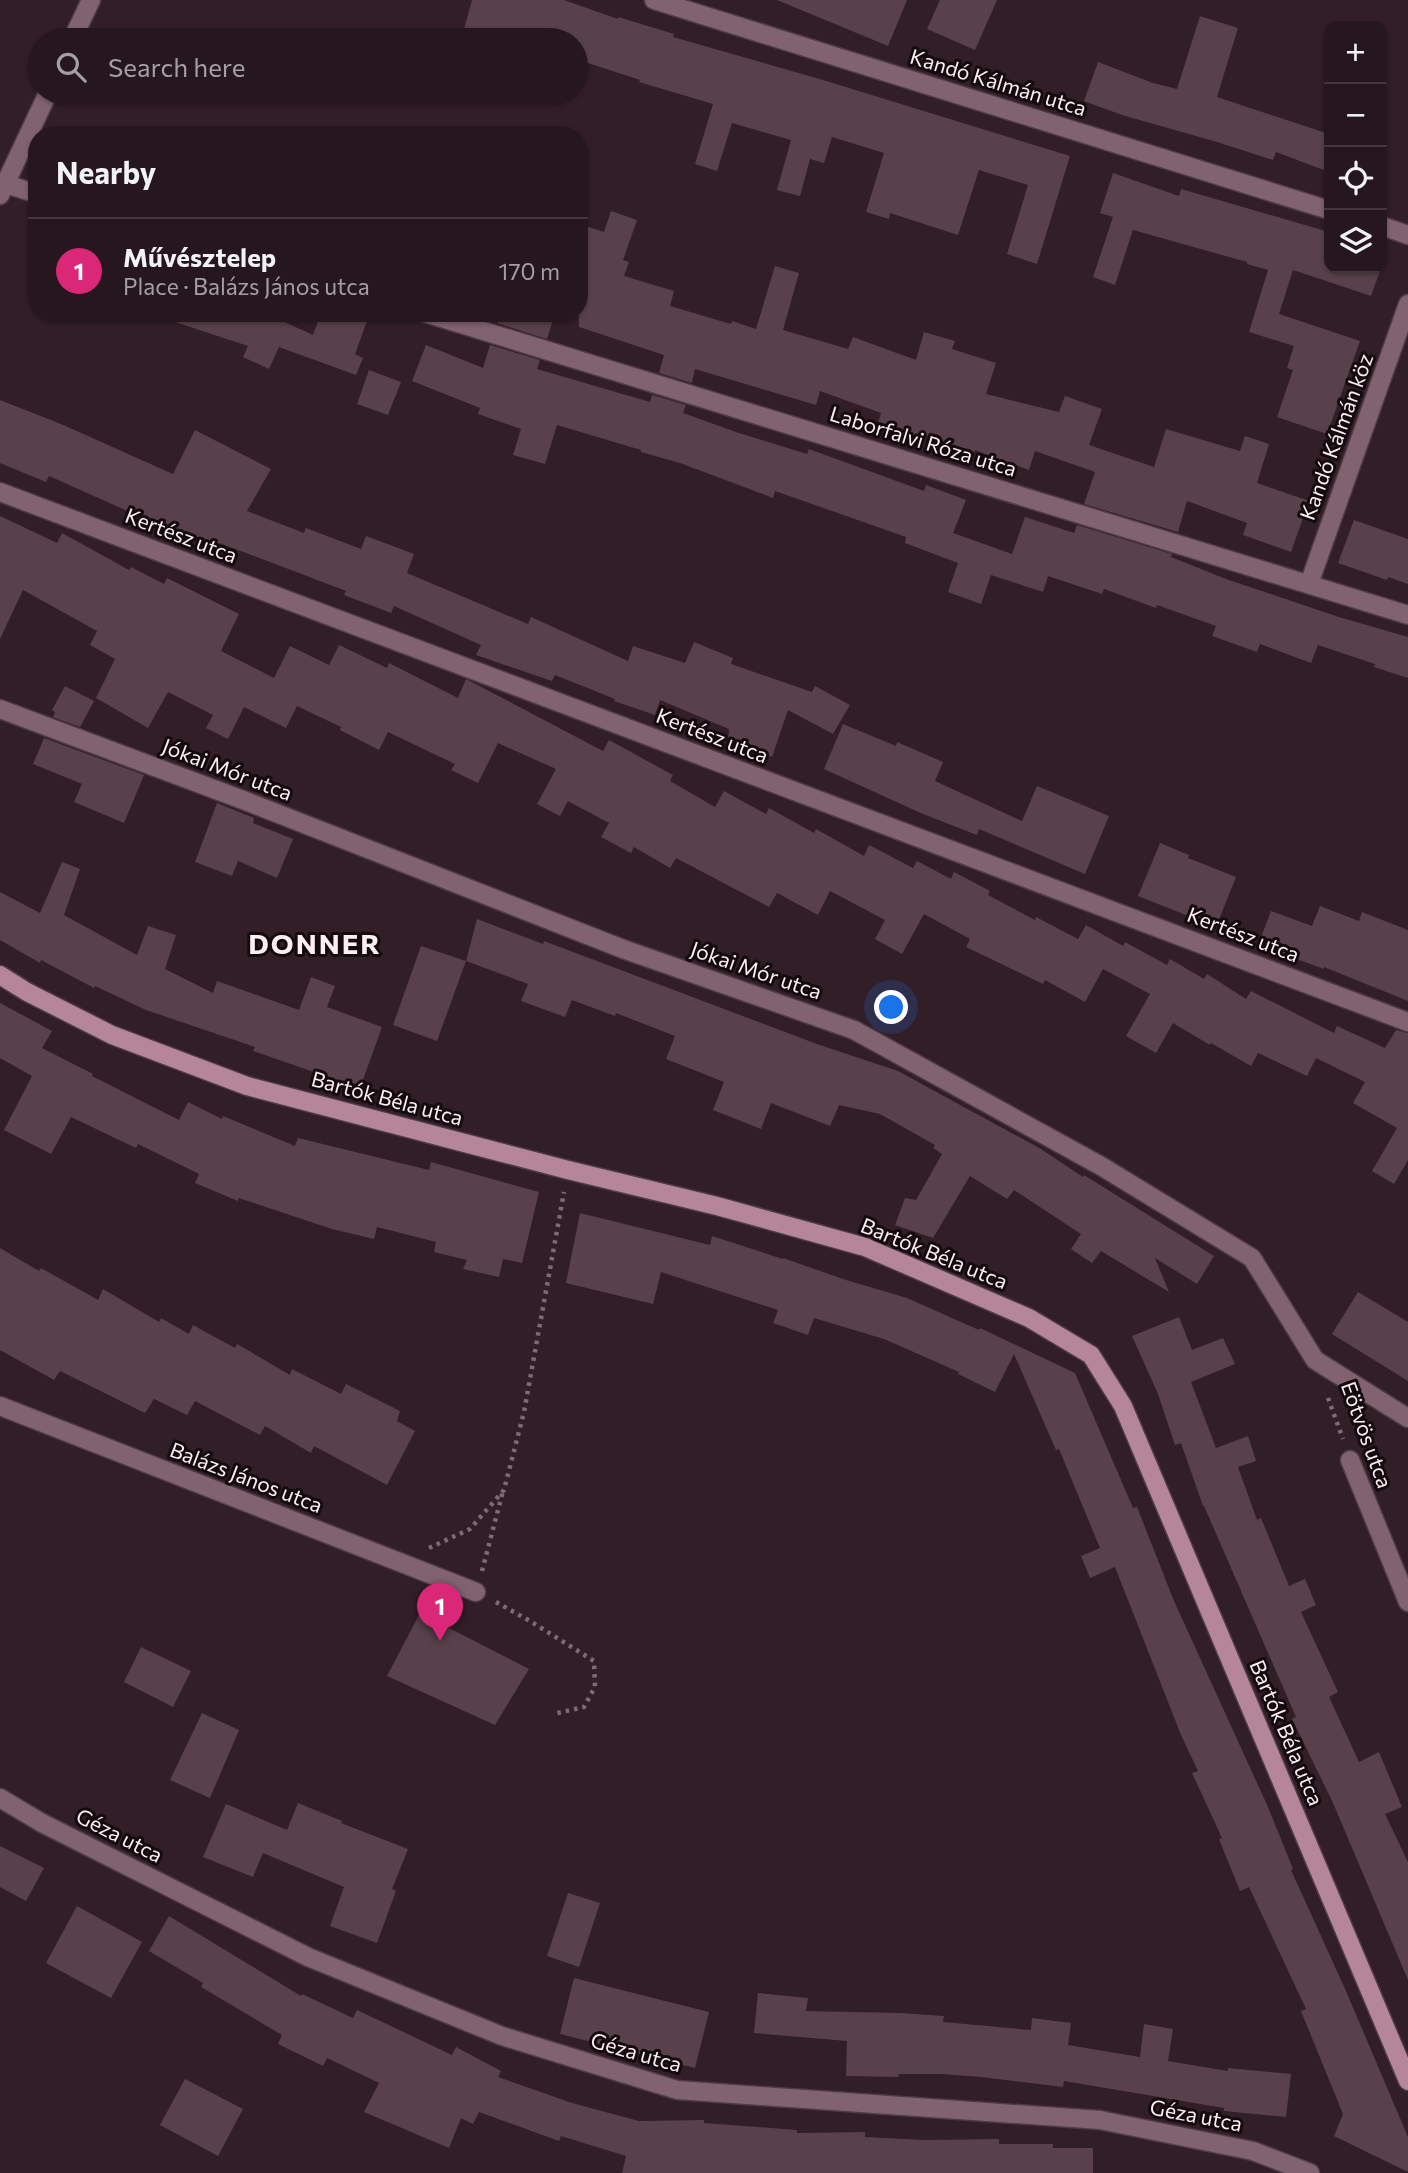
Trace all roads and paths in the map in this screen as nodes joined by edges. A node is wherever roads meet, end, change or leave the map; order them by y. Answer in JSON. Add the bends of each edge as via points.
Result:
{"nodes":[{"id":1,"x":91,"y":0,"type":"edge"},
{"id":2,"x":654,"y":0,"type":"edge"},
{"id":3,"x":78,"y":28,"type":"edge"},
{"id":4,"x":42,"y":105,"type":"edge"},
{"id":5,"x":32,"y":126,"type":"edge"},
{"id":6,"x":28,"y":134,"type":"edge"},
{"id":7,"x":2,"y":187,"type":"edge"},
{"id":8,"x":28,"y":192,"type":"edge"},
{"id":9,"x":1324,"y":208,"type":"edge"},
{"id":10,"x":1387,"y":228,"type":"edge"},
{"id":11,"x":1408,"y":234,"type":"edge"},
{"id":12,"x":1408,"y":304,"type":"edge"},
{"id":13,"x":454,"y":322,"type":"edge"},
{"id":14,"x":0,"y":492,"type":"edge"},
{"id":15,"x":1309,"y":584,"type":"junction"},
{"id":16,"x":1408,"y":614,"type":"edge"},
{"id":17,"x":0,"y":709,"type":"edge"},
{"id":18,"x":0,"y":975,"type":"edge"},
{"id":19,"x":1408,"y":1021,"type":"edge"},
{"id":20,"x":568,"y":1170,"type":"junction"},
{"id":21,"x":1315,"y":1360,"type":"junction"},
{"id":22,"x":0,"y":1406,"type":"edge"},
{"id":23,"x":1408,"y":1418,"type":"edge"},
{"id":24,"x":1350,"y":1460,"type":"joint"},
{"id":25,"x":504,"y":1490,"type":"junction"},
{"id":26,"x":385,"y":1557,"type":"junction"},
{"id":27,"x":477,"y":1592,"type":"junction"},
{"id":28,"x":1408,"y":1602,"type":"edge"},
{"id":29,"x":553,"y":1714,"type":"dead end"},
{"id":30,"x":0,"y":1798,"type":"edge"},
{"id":31,"x":1408,"y":2081,"type":"edge"},
{"id":32,"x":1310,"y":2173,"type":"edge"}],
"edges":[{"from":1,"to":3,"type":"street"},
{"from":2,"to":9,"type":"street","name":"Kandó Kálmán utca"},
{"from":4,"to":5,"type":"street"},
{"from":6,"to":7,"type":"street"},
{"from":7,"to":8,"type":"street"},
{"from":10,"to":11,"type":"street"},
{"from":12,"to":15,"type":"street","name":"Kandó Kálmán köz"},
{"from":13,"to":15,"type":"street","name":"Laborfalvi Róza utca"},
{"from":14,"to":19,"type":"street","name":"Kertész utca"},
{"from":15,"to":16,"type":"street","name":"Laborfalvi Róza utca"},
{"from":17,"to":21,"type":"street","name":"Jókai Mór utca","via":[[623,949],[854,1030],[1101,1166],[1252,1258]]},
{"from":18,"to":20,"type":"street","name":"Bartók Béla utca","via":[[112,1035],[247,1086]]},
{"from":20,"to":25,"type":"path","via":[[524,1412]]},
{"from":20,"to":31,"type":"street","name":"Bartók Béla utca","via":[[865,1247],[1029,1318],[1091,1355],[1122,1406]]},
{"from":21,"to":23,"type":"street","name":"Jókai Mór utca"},
{"from":21,"to":24,"type":"path","name":"Eötvös utca"},
{"from":22,"to":26,"type":"street","name":"Balázs János utca"},
{"from":24,"to":28,"type":"street","name":"Eötvös utca"},
{"from":25,"to":26,"type":"path","via":[[470,1529],[422,1551]]},
{"from":25,"to":27,"type":"path"},
{"from":26,"to":27,"type":"street","name":"Balázs János utca"},
{"from":27,"to":29,"type":"path","via":[[594,1661],[595,1687],[584,1707]]},
{"from":30,"to":32,"type":"street","name":"Géza utca","via":[[308,1957],[502,2036],[677,2090],[1100,2120],[1253,2151]]}]}
